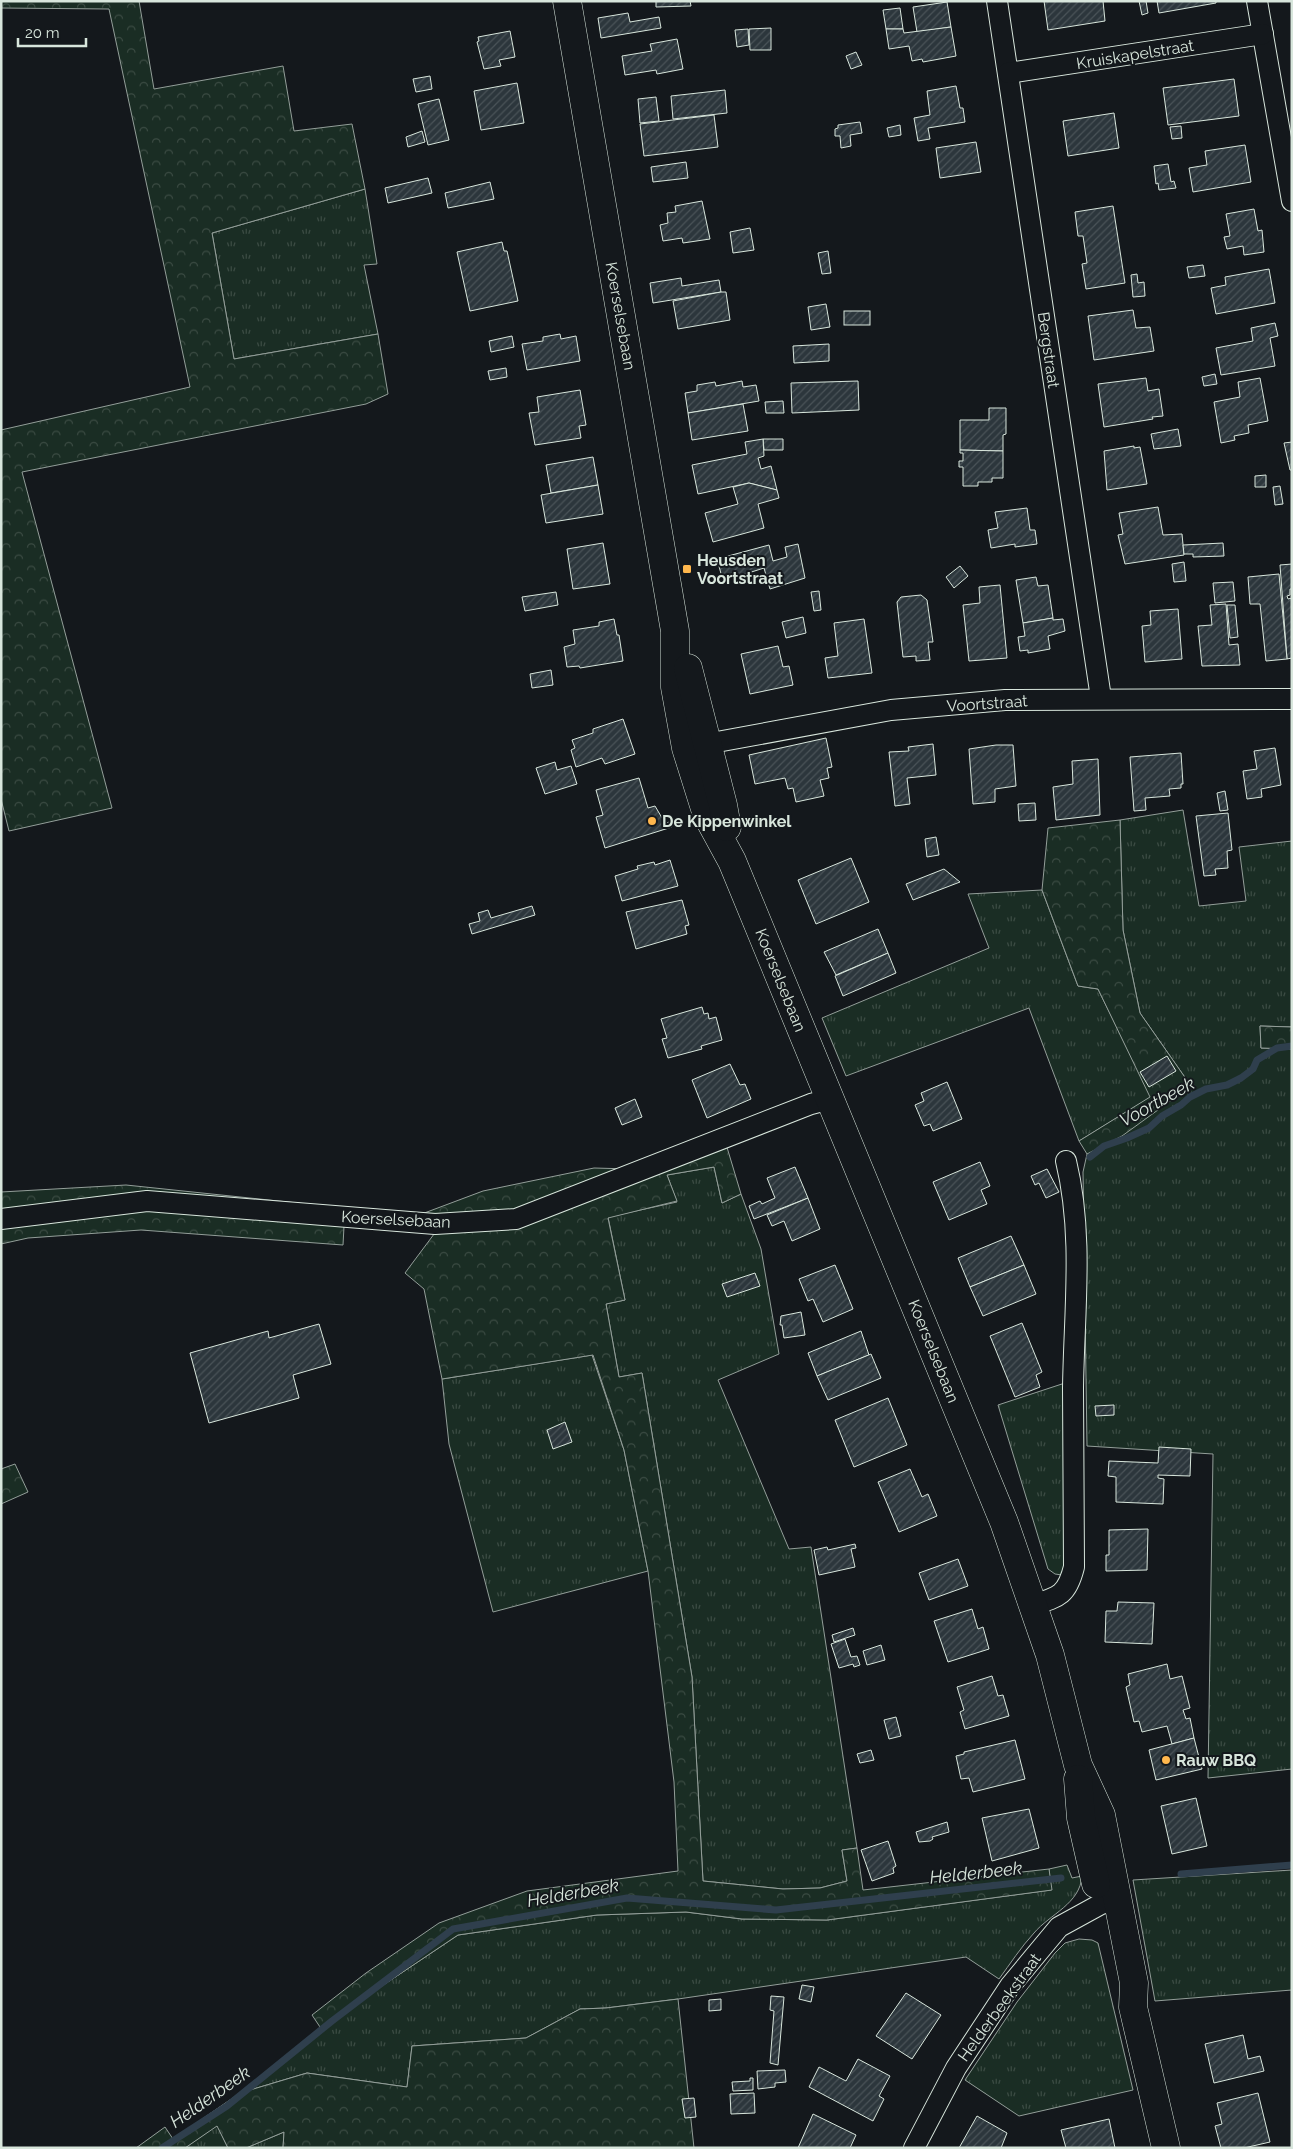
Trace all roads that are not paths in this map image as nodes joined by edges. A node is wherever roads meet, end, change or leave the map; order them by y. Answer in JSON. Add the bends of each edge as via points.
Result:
{"nodes":[{"id":1,"x":568,"y":1,"type":"edge"},
{"id":2,"x":997,"y":1,"type":"edge"},
{"id":3,"x":1257,"y":1,"type":"edge"},
{"id":4,"x":1262,"y":34,"type":"junction"},
{"id":5,"x":1008,"y":73,"type":"junction"},
{"id":6,"x":1292,"y":201,"type":"edge"},
{"id":7,"x":1101,"y":698,"type":"junction"},
{"id":8,"x":1292,"y":698,"type":"edge"},
{"id":9,"x":697,"y":746,"type":"junction"},
{"id":10,"x":830,"y":1099,"type":"junction"},
{"id":11,"x":1066,"y":1161,"type":"dead end"},
{"id":12,"x":1,"y":1219,"type":"edge"},
{"id":13,"x":1033,"y":1605,"type":"junction"},
{"id":14,"x":1109,"y":1902,"type":"junction"},
{"id":15,"x":914,"y":2148,"type":"edge"},
{"id":16,"x":1166,"y":2148,"type":"edge"}],
"edges":[{"from":1,"to":9,"type":"street","name":"Koerselsebaan","via":[[675,631],[675,687]]},
{"from":2,"to":5,"type":"street","name":"Bergstraat"},
{"from":3,"to":4,"type":"street"},
{"from":4,"to":5,"type":"street","name":"Kruiskapelstraat"},
{"from":4,"to":6,"type":"street"},
{"from":5,"to":7,"type":"street","name":"Bergstraat"},
{"from":7,"to":8,"type":"street","name":"Voortstraat"},
{"from":7,"to":9,"type":"street","name":"Voortstraat","via":[[1005,700],[891,710]]},
{"from":9,"to":10,"type":"street","name":"Koerselsebaan","via":[[707,815],[732,861]]},
{"from":10,"to":12,"type":"street","name":"Koerselsebaan","via":[[802,1107],[516,1219],[435,1224],[147,1201]]},
{"from":10,"to":13,"type":"street","name":"Koerselsebaan","via":[[1004,1522]]},
{"from":11,"to":13,"type":"street","via":[[1076,1226],[1074,1567],[1070,1585],[1062,1594]]},
{"from":13,"to":14,"type":"street","name":"Koerselsebaan","via":[[1050,1655],[1078,1765],[1081,1818]]},
{"from":14,"to":15,"type":"street","name":"Helderbeekstraat","via":[[1059,1927],[1010,1986],[956,2068]]},
{"from":14,"to":16,"type":"street","name":"Koerselsebaan","via":[[1120,1983],[1133,2007]]}]}
